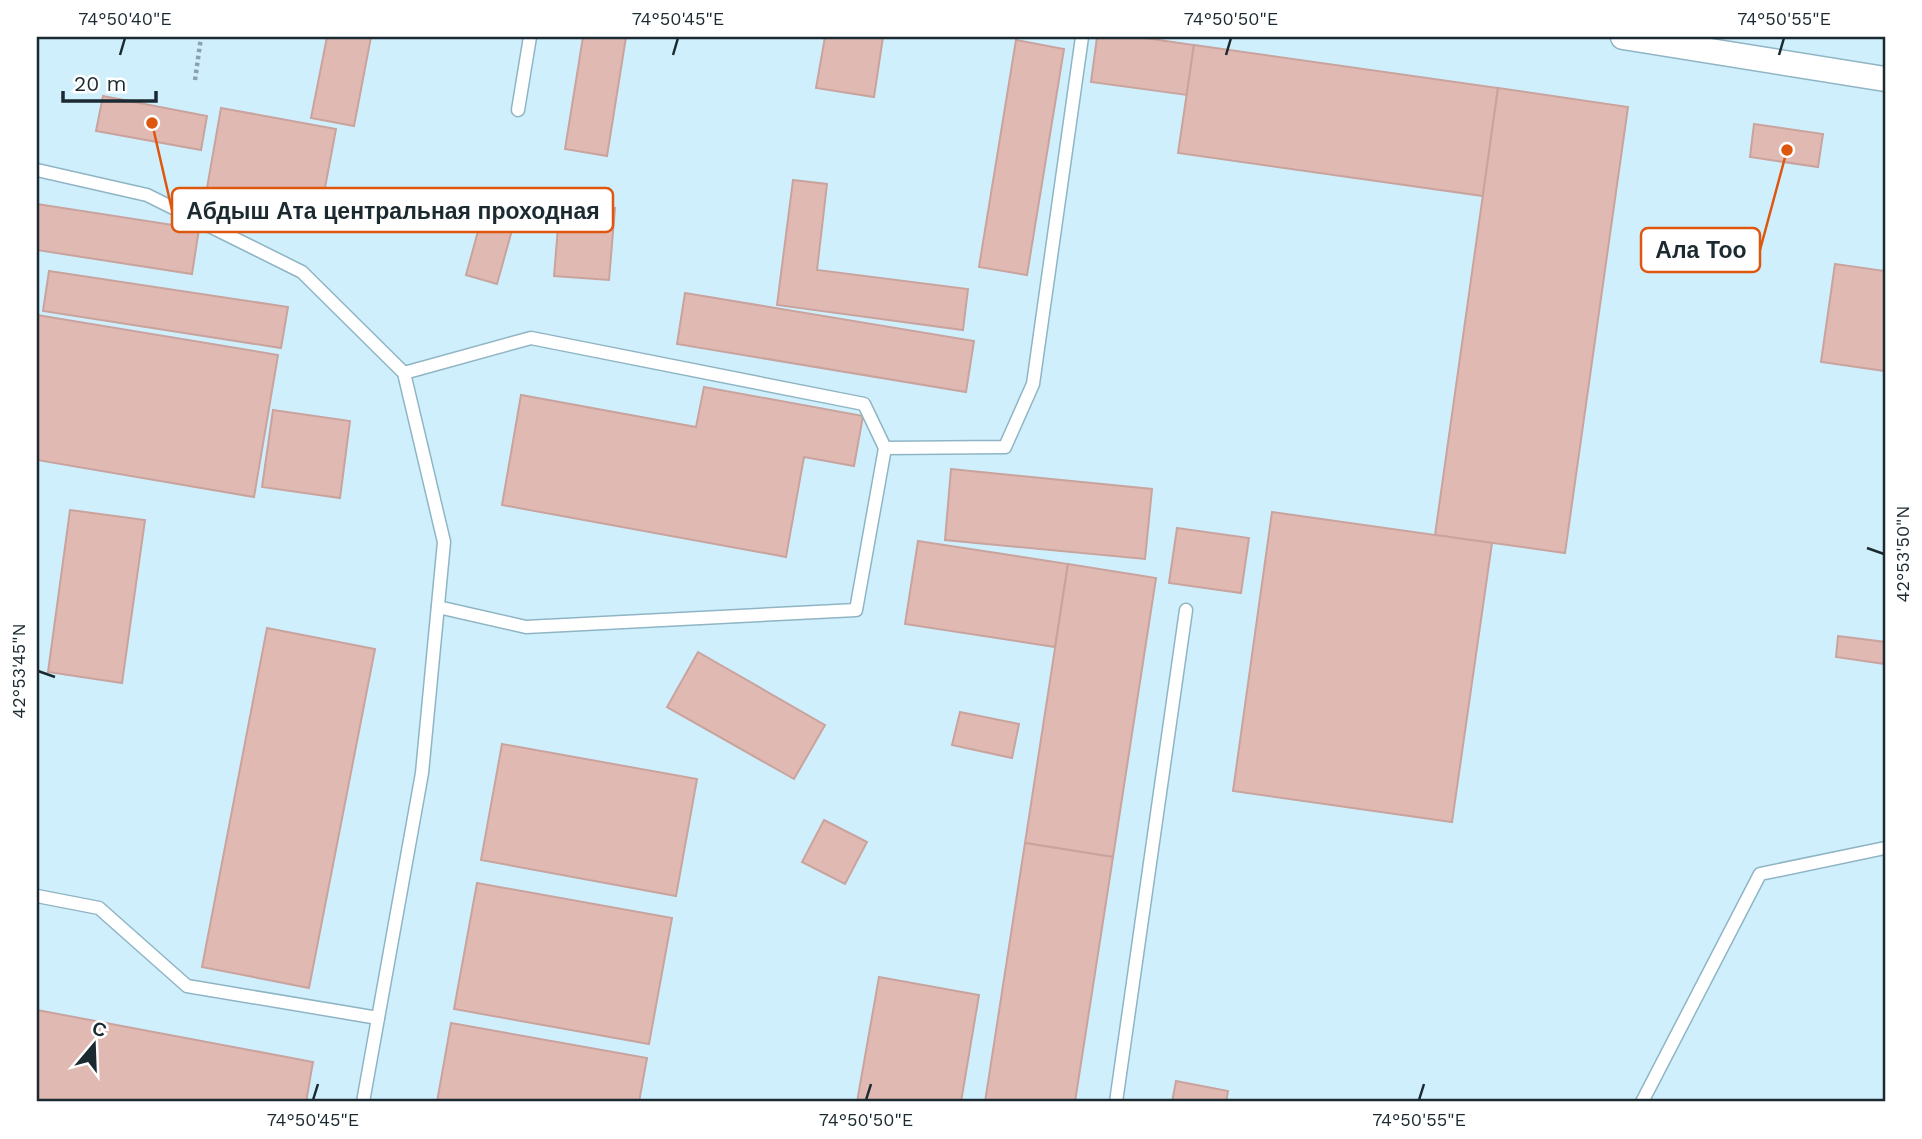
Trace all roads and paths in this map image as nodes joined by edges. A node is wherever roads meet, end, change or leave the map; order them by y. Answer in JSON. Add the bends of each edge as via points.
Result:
{"nodes":[{"id":1,"x":201,"y":37,"type":"edge"},
{"id":2,"x":530,"y":37,"type":"edge"},
{"id":3,"x":1082,"y":37,"type":"edge"},
{"id":4,"x":1623,"y":37,"type":"edge"},
{"id":5,"x":195,"y":79,"type":"dead end"},
{"id":6,"x":1885,"y":79,"type":"edge"},
{"id":7,"x":519,"y":110,"type":"dead end"},
{"id":8,"x":37,"y":170,"type":"edge"},
{"id":9,"x":404,"y":373,"type":"junction"},
{"id":10,"x":885,"y":448,"type":"junction"},
{"id":11,"x":438,"y":607,"type":"junction"},
{"id":12,"x":1186,"y":610,"type":"dead end"},
{"id":13,"x":1885,"y":848,"type":"edge"},
{"id":14,"x":37,"y":897,"type":"edge"},
{"id":15,"x":378,"y":1018,"type":"junction"},
{"id":16,"x":363,"y":1102,"type":"edge"},
{"id":17,"x":1116,"y":1102,"type":"edge"},
{"id":18,"x":1642,"y":1102,"type":"edge"}],
"edges":[{"from":1,"to":5,"type":"path"},
{"from":2,"to":7,"type":"lane"},
{"from":3,"to":10,"type":"lane","via":[[1033,384],[1005,447]]},
{"from":4,"to":6,"type":"street"},
{"from":8,"to":9,"type":"lane","via":[[147,195],[302,272]]},
{"from":9,"to":10,"type":"lane","via":[[531,338],[864,404]]},
{"from":9,"to":11,"type":"lane","via":[[444,542]]},
{"from":10,"to":11,"type":"lane","via":[[856,610],[526,627]]},
{"from":11,"to":15,"type":"lane","via":[[422,773]]},
{"from":12,"to":17,"type":"lane"},
{"from":13,"to":18,"type":"lane","via":[[1760,874]]},
{"from":14,"to":15,"type":"lane","via":[[99,908],[187,986]]},
{"from":15,"to":16,"type":"lane"}]}
